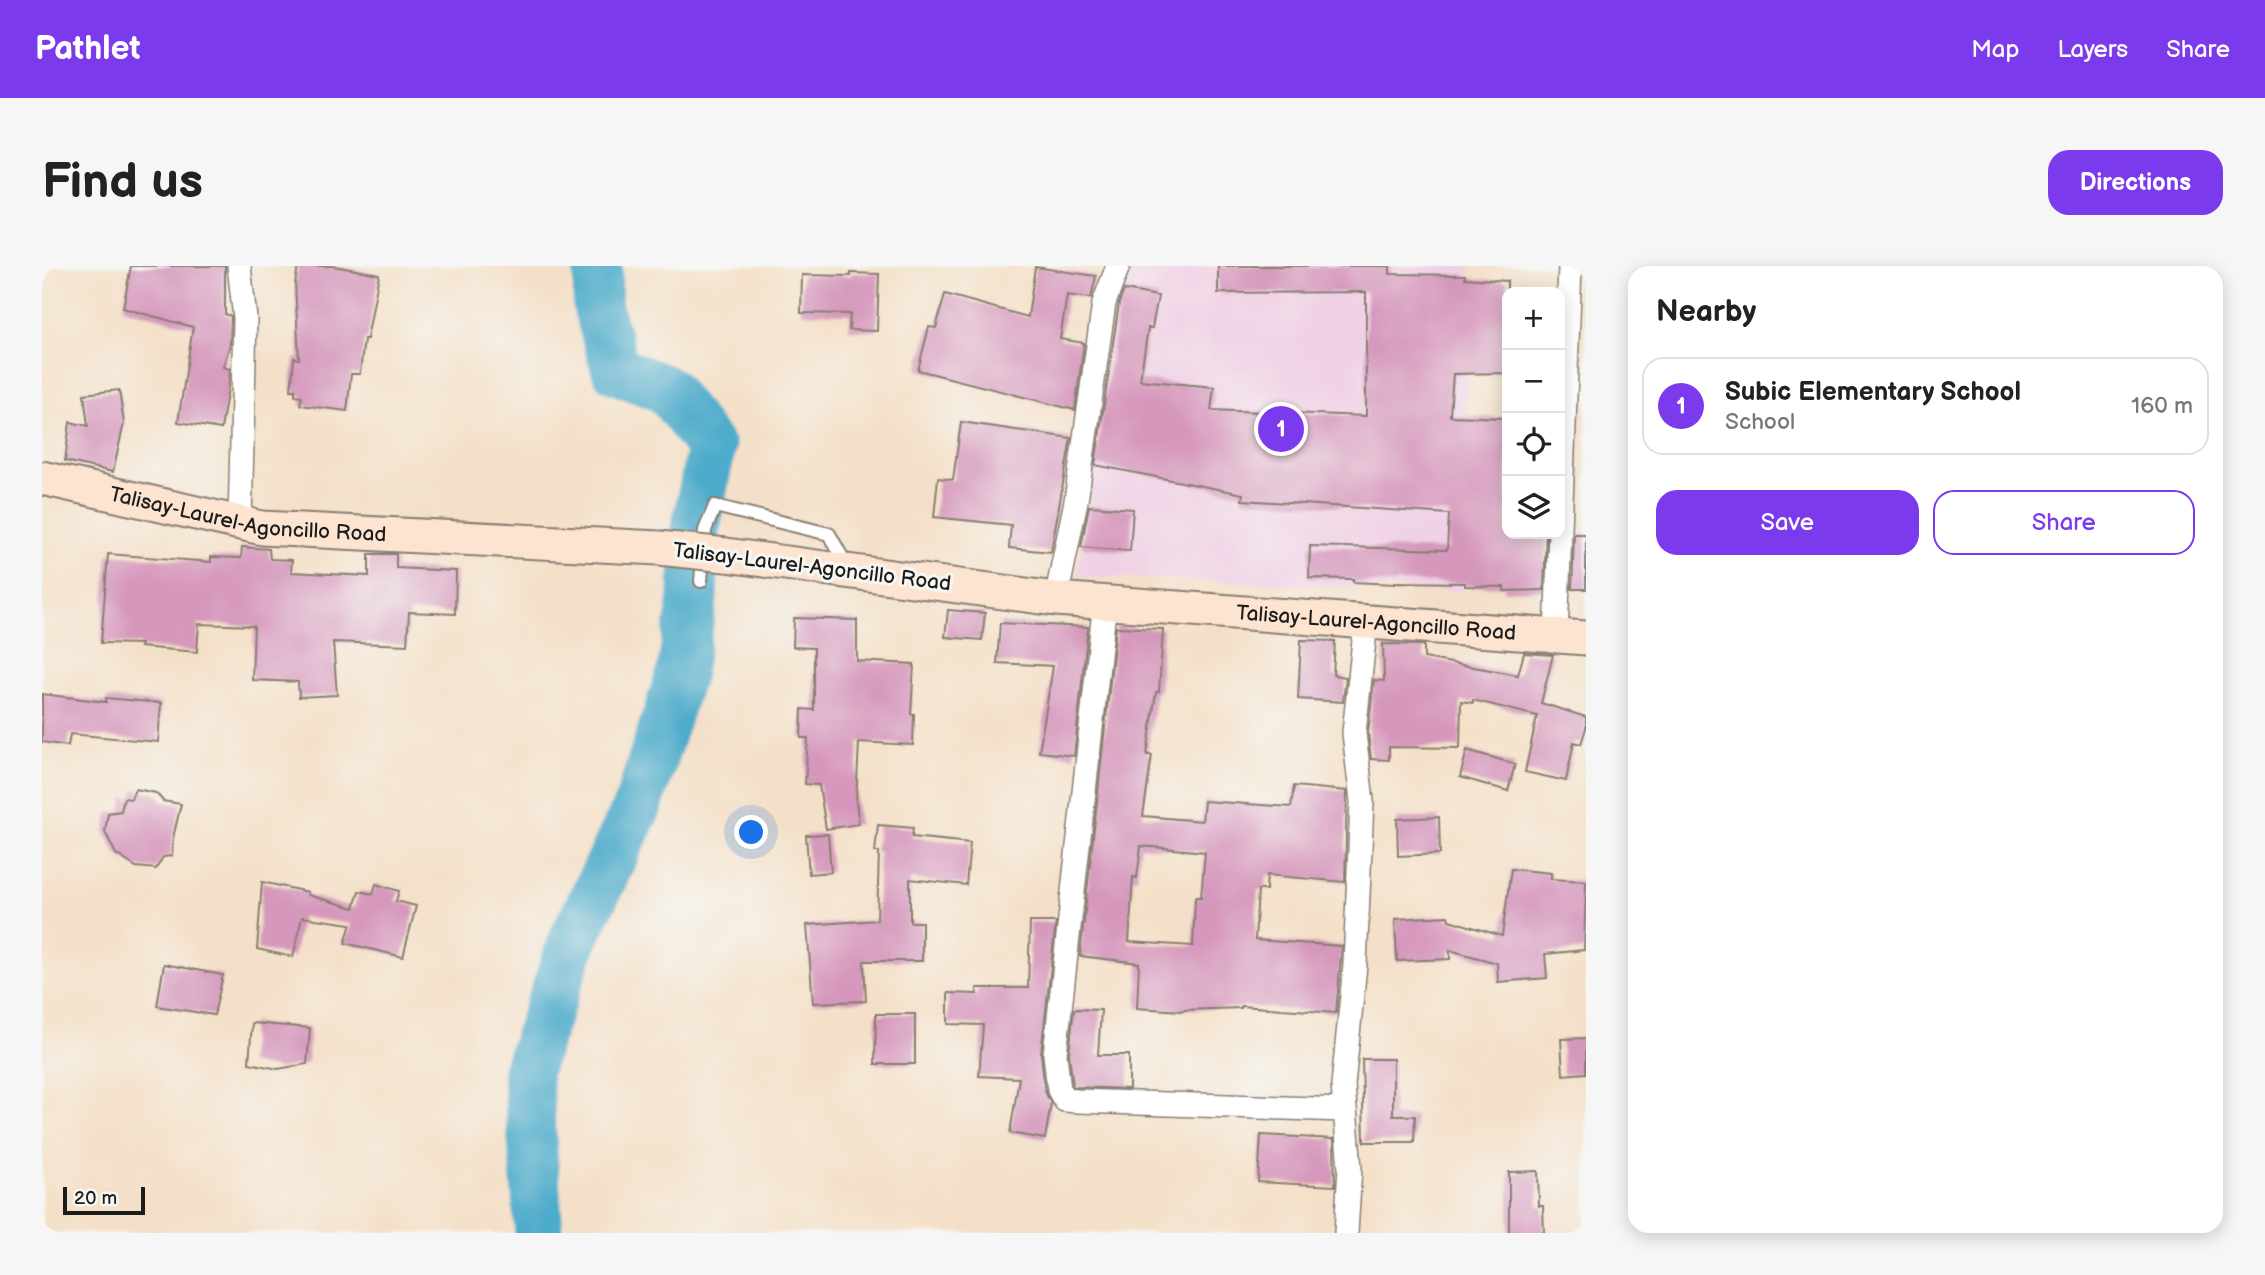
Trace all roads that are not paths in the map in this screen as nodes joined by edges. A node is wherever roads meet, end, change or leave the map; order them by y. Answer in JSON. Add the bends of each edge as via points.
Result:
{"nodes":[{"id":1,"x":239,"y":266,"type":"edge"},
{"id":2,"x":1118,"y":266,"type":"edge"},
{"id":3,"x":1570,"y":266,"type":"edge"},
{"id":4,"x":42,"y":478,"type":"edge"},
{"id":5,"x":240,"y":523,"type":"junction"},
{"id":6,"x":850,"y":571,"type":"junction"},
{"id":7,"x":701,"y":581,"type":"dead end"},
{"id":8,"x":1056,"y":599,"type":"junction"},
{"id":9,"x":1105,"y":602,"type":"junction"},
{"id":10,"x":1366,"y":622,"type":"junction"},
{"id":11,"x":1571,"y":637,"type":"edge"},
{"id":12,"x":1345,"y":1110,"type":"junction"},
{"id":13,"x":1346,"y":1233,"type":"edge"}],
"edges":[{"from":1,"to":5,"type":"street","via":[[245,318]]},
{"from":2,"to":8,"type":"street","via":[[1104,303],[1076,501]]},
{"from":3,"to":11,"type":"street"},
{"from":4,"to":5,"type":"main road","name":"Talisay-Laurel-Agoncillo Road"},
{"from":5,"to":6,"type":"main road","name":"Talisay-Laurel-Agoncillo Road","bridge":true,"via":[[262,528],[659,548]]},
{"from":6,"to":7,"type":"lane","via":[[829,534],[715,506],[705,530]]},
{"from":6,"to":8,"type":"main road","name":"Talisay-Laurel-Agoncillo Road"},
{"from":8,"to":9,"type":"main road","name":"Talisay-Laurel-Agoncillo Road"},
{"from":9,"to":10,"type":"main road","name":"Talisay-Laurel-Agoncillo Road"},
{"from":9,"to":12,"type":"street","via":[[1055,1054],[1059,1090],[1065,1100],[1078,1101]]},
{"from":10,"to":11,"type":"main road","name":"Talisay-Laurel-Agoncillo Road"},
{"from":10,"to":12,"type":"street","via":[[1354,733],[1362,801]]},
{"from":12,"to":13,"type":"street","via":[[1350,1168]]}]}
